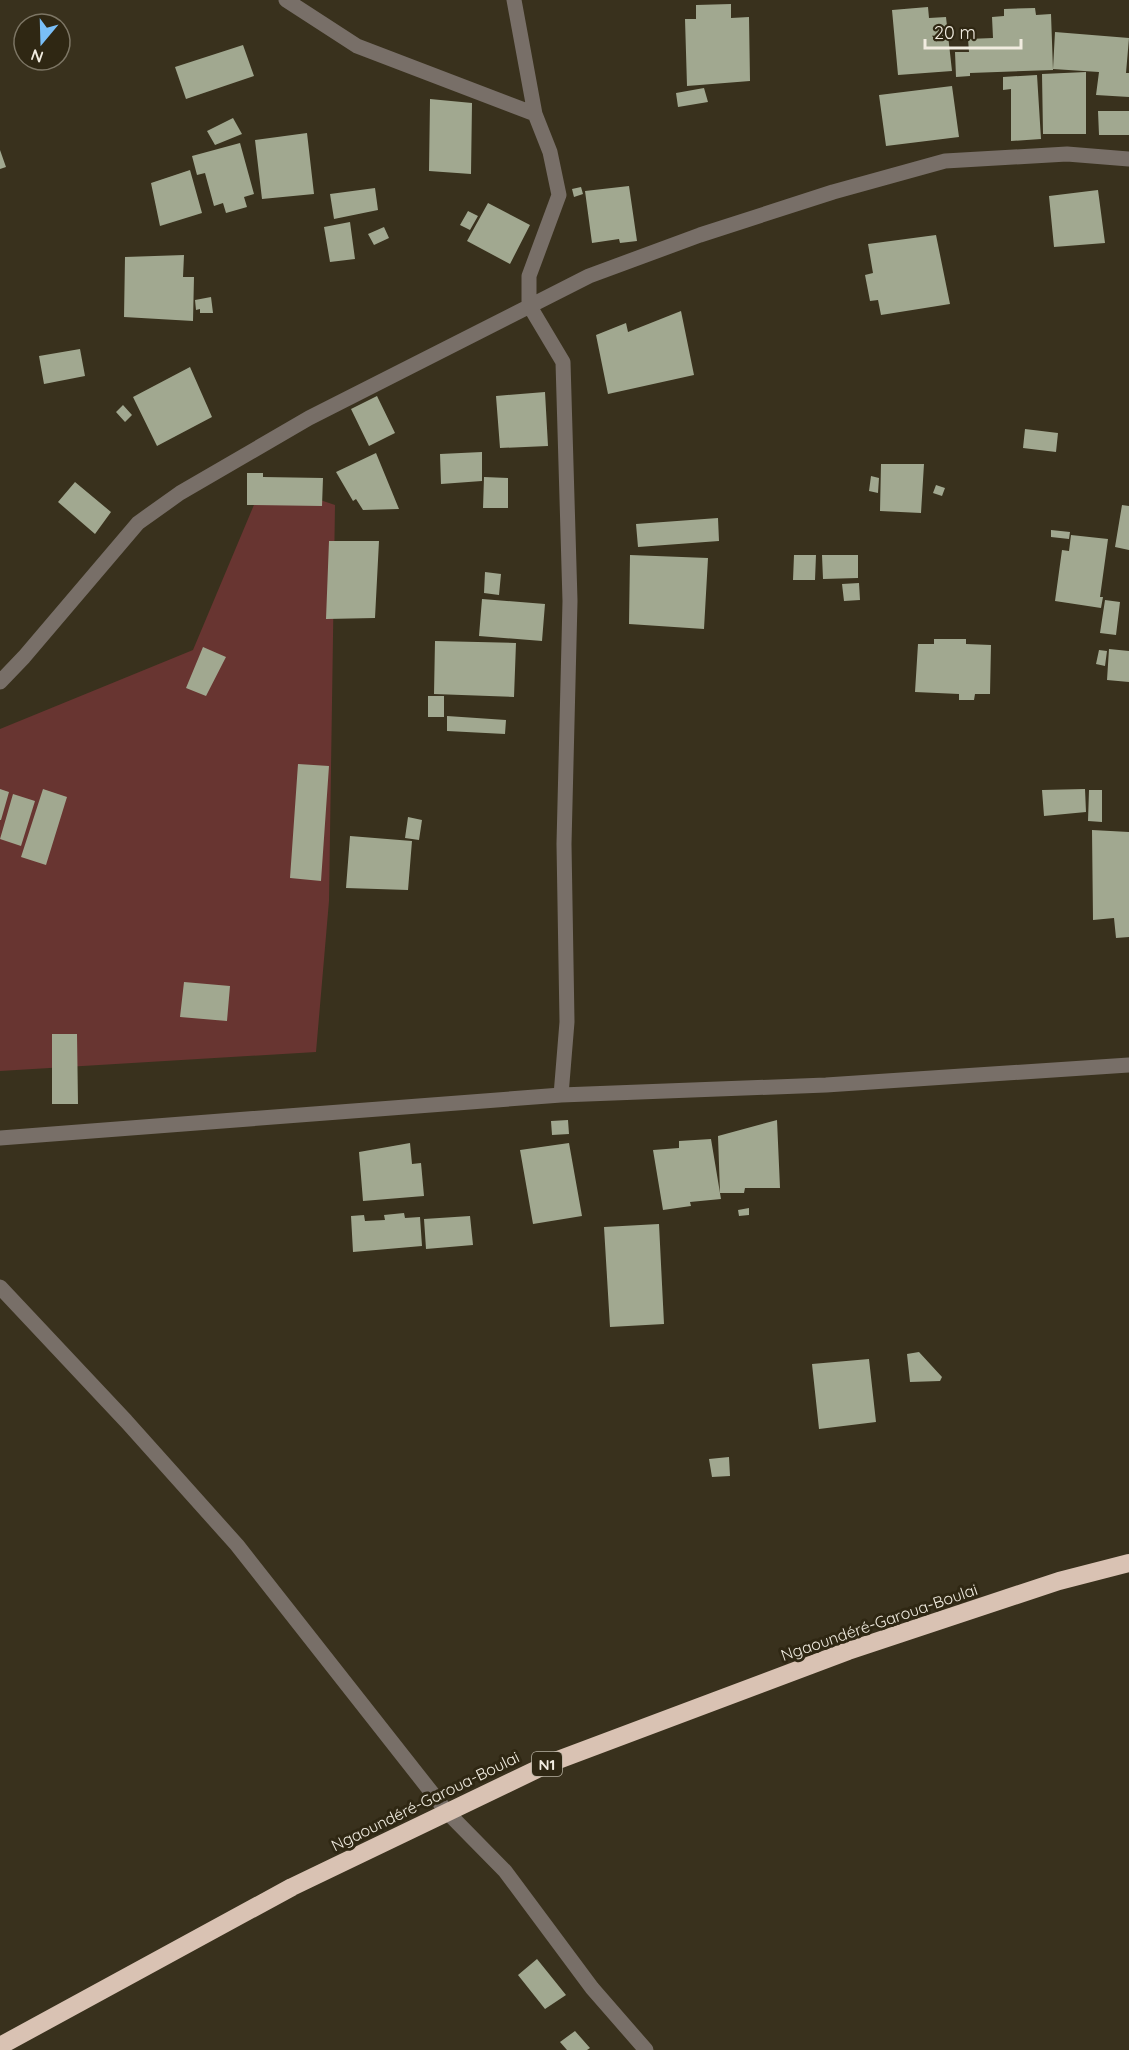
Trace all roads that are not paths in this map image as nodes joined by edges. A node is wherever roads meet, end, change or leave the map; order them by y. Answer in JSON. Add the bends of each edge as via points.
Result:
{"nodes":[{"id":1,"x":286,"y":0,"type":"edge"},
{"id":2,"x":514,"y":0,"type":"edge"},
{"id":3,"x":535,"y":114,"type":"junction"},
{"id":4,"x":1129,"y":159,"type":"edge"},
{"id":5,"x":529,"y":305,"type":"junction"},
{"id":6,"x":0,"y":682,"type":"edge"},
{"id":7,"x":1129,"y":1065,"type":"edge"},
{"id":8,"x":561,"y":1095,"type":"junction"},
{"id":9,"x":0,"y":1138,"type":"edge"},
{"id":10,"x":0,"y":1287,"type":"edge"},
{"id":11,"x":1129,"y":1563,"type":"edge"},
{"id":12,"x":447,"y":1812,"type":"junction"},
{"id":13,"x":0,"y":2046,"type":"edge"},
{"id":14,"x":646,"y":2050,"type":"edge"}],
"edges":[{"from":1,"to":3,"type":"street","via":[[357,46]]},
{"from":2,"to":3,"type":"street"},
{"from":3,"to":5,"type":"street","via":[[550,152],[559,195],[529,276]]},
{"from":4,"to":5,"type":"street","via":[[1067,154],[945,161],[700,235],[590,276]]},
{"from":5,"to":6,"type":"street","via":[[309,418],[138,522]]},
{"from":5,"to":8,"type":"street","via":[[563,362],[570,601],[564,844],[567,1022]]},
{"from":7,"to":8,"type":"street","via":[[826,1085]]},
{"from":8,"to":9,"type":"street"},
{"from":10,"to":12,"type":"street","via":[[237,1545]]},
{"from":11,"to":12,"type":"highway","name":"Ngaoundéré-Garoua-Boulai","number":"N1","via":[[1059,1581],[848,1651],[550,1763]]},
{"from":12,"to":13,"type":"highway","name":"Ngaoundéré-Garoua-Boulai","number":"N1","via":[[292,1887]]},
{"from":12,"to":14,"type":"street","via":[[505,1871],[592,1988]]}]}
